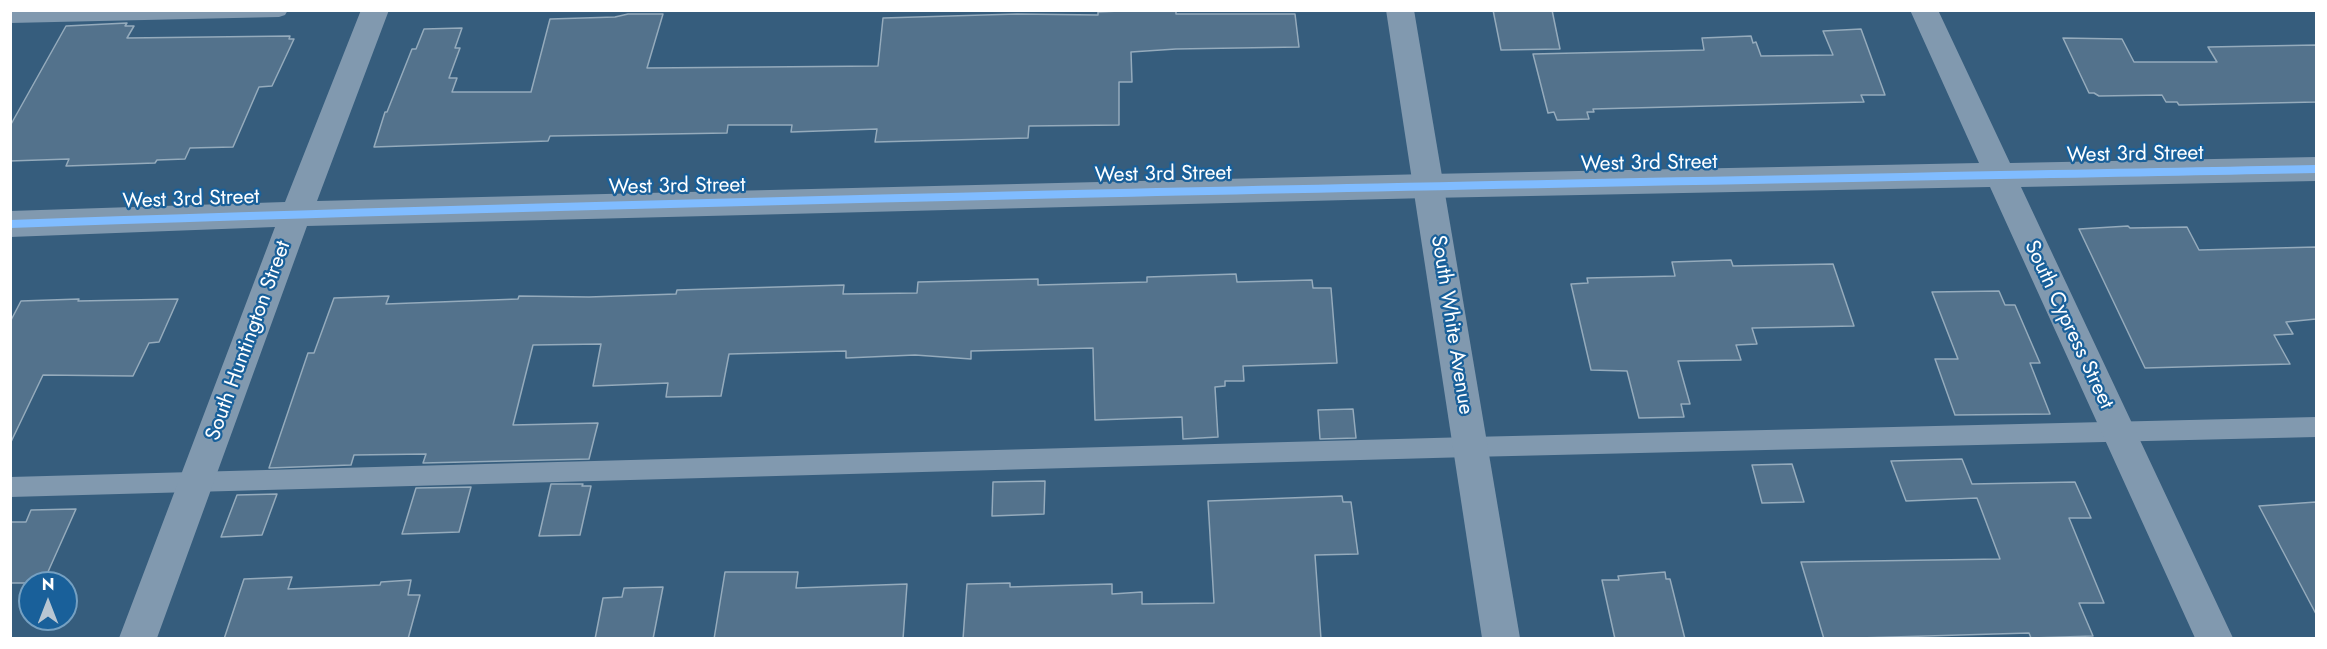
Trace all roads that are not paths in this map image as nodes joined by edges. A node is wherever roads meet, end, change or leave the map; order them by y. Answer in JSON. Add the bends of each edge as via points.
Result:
{"nodes":[{"id":1,"x":279,"y":10,"type":"edge"},
{"id":2,"x":375,"y":10,"type":"edge"},
{"id":3,"x":1400,"y":10,"type":"edge"},
{"id":4,"x":1924,"y":10,"type":"edge"},
{"id":5,"x":10,"y":16,"type":"edge"},
{"id":6,"x":2316,"y":169,"type":"edge"},
{"id":7,"x":1999,"y":177,"type":"junction"},
{"id":8,"x":1428,"y":186,"type":"junction"},
{"id":9,"x":296,"y":214,"type":"junction"},
{"id":10,"x":10,"y":224,"type":"edge"},
{"id":11,"x":2316,"y":427,"type":"edge"},
{"id":12,"x":2118,"y":433,"type":"junction"},
{"id":13,"x":1470,"y":447,"type":"junction"},
{"id":14,"x":196,"y":482,"type":"junction"},
{"id":15,"x":10,"y":487,"type":"edge"},
{"id":16,"x":138,"y":639,"type":"edge"},
{"id":17,"x":1501,"y":639,"type":"edge"},
{"id":18,"x":2214,"y":639,"type":"edge"}],
"edges":[{"from":1,"to":5,"type":"lane"},
{"from":2,"to":9,"type":"street","name":"South Huntington Street"},
{"from":3,"to":8,"type":"street","name":"South White Avenue"},
{"from":4,"to":7,"type":"street","name":"South Cypress Street"},
{"from":6,"to":7,"type":"street","name":"West 3rd Street"},
{"from":7,"to":8,"type":"street","name":"West 3rd Street"},
{"from":7,"to":12,"type":"street","name":"South Cypress Street"},
{"from":8,"to":9,"type":"street","name":"West 3rd Street"},
{"from":8,"to":13,"type":"street","name":"South White Avenue"},
{"from":9,"to":10,"type":"street","name":"West 3rd Street"},
{"from":9,"to":14,"type":"street","name":"South Huntington Street"},
{"from":11,"to":12,"type":"lane"},
{"from":12,"to":13,"type":"lane"},
{"from":12,"to":18,"type":"street","name":"South Cypress Street"},
{"from":13,"to":14,"type":"lane"},
{"from":13,"to":17,"type":"street","name":"South White Avenue"},
{"from":14,"to":15,"type":"lane"},
{"from":14,"to":16,"type":"street","name":"South Huntington Street"}]}
